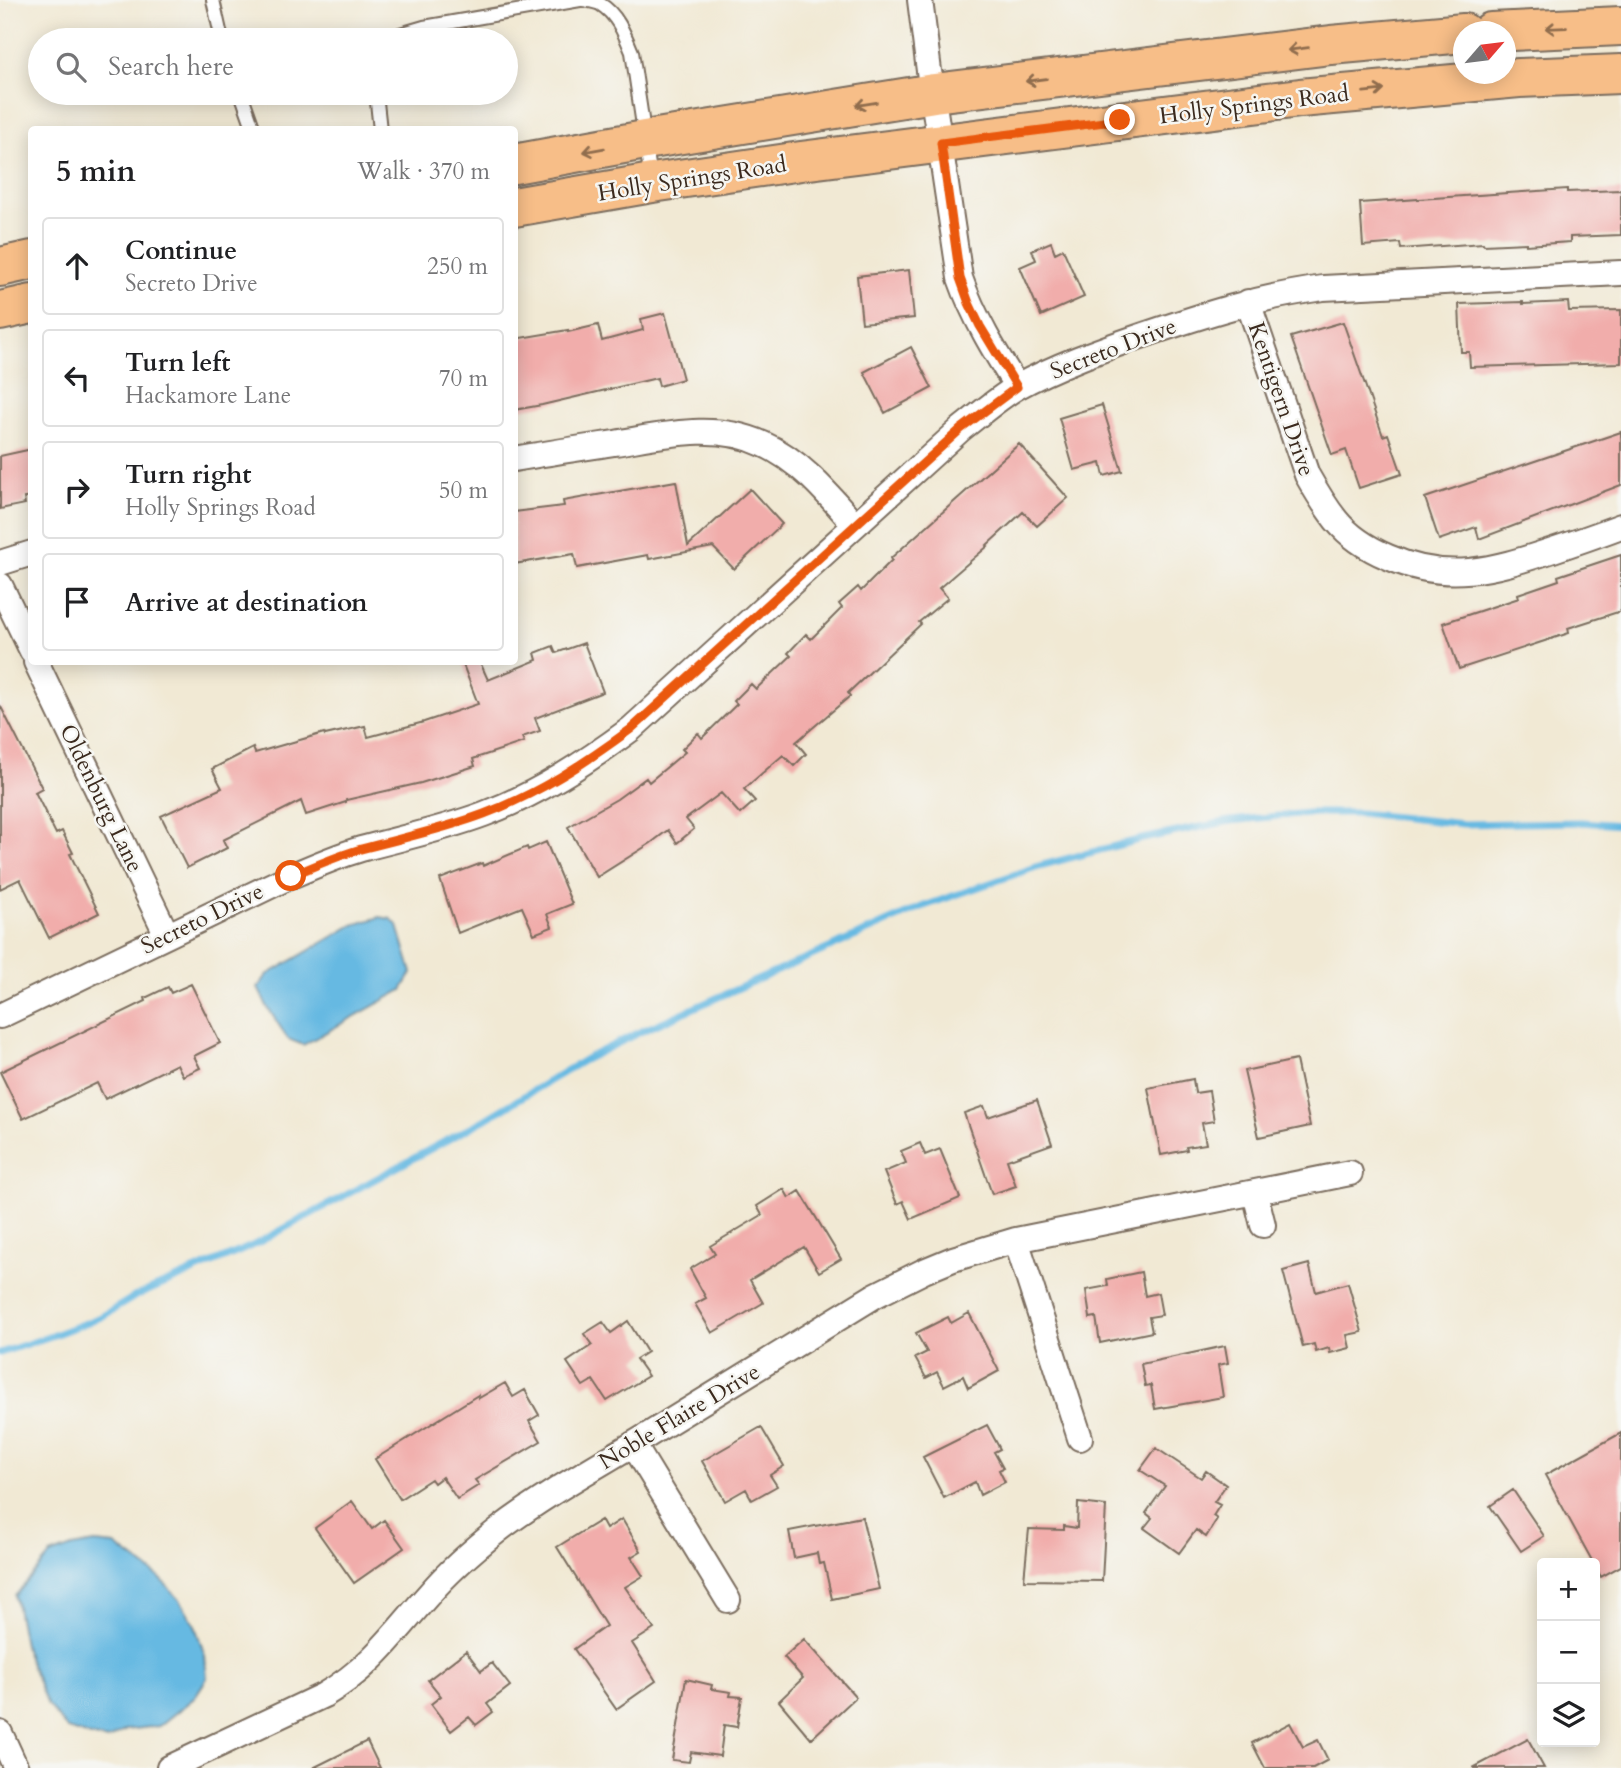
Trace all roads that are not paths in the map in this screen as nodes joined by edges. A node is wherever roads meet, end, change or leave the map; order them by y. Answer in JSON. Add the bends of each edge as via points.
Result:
{"nodes":[{"id":1,"x":213,"y":0,"type":"edge"},
{"id":2,"x":582,"y":0,"type":"edge"},
{"id":3,"x":920,"y":0,"type":"edge"},
{"id":4,"x":1621,"y":26,"type":"edge"},
{"id":5,"x":219,"y":28,"type":"edge"},
{"id":6,"x":421,"y":28,"type":"edge"},
{"id":7,"x":1516,"y":31,"type":"edge"},
{"id":8,"x":1453,"y":34,"type":"edge"},
{"id":9,"x":1621,"y":74,"type":"edge"},
{"id":10,"x":934,"y":93,"type":"junction"},
{"id":11,"x":245,"y":105,"type":"edge"},
{"id":12,"x":377,"y":105,"type":"edge"},
{"id":13,"x":253,"y":126,"type":"edge"},
{"id":14,"x":380,"y":126,"type":"edge"},
{"id":15,"x":645,"y":140,"type":"junction"},
{"id":16,"x":941,"y":143,"type":"junction"},
{"id":17,"x":518,"y":163,"type":"edge"},
{"id":18,"x":652,"y":183,"type":"junction"},
{"id":19,"x":518,"y":206,"type":"edge"},
{"id":20,"x":28,"y":262,"type":"edge"},
{"id":21,"x":0,"y":267,"type":"edge"},
{"id":22,"x":1621,"y":273,"type":"edge"},
{"id":23,"x":1248,"y":302,"type":"junction"},
{"id":24,"x":28,"y":305,"type":"edge"},
{"id":25,"x":0,"y":310,"type":"edge"},
{"id":26,"x":1017,"y":387,"type":"junction"},
{"id":27,"x":518,"y":458,"type":"edge"},
{"id":28,"x":855,"y":525,"type":"junction"},
{"id":29,"x":1621,"y":526,"type":"edge"},
{"id":30,"x":28,"y":554,"type":"edge"},
{"id":31,"x":0,"y":563,"type":"edge"},
{"id":32,"x":0,"y":585,"type":"edge"},
{"id":33,"x":28,"y":643,"type":"edge"},
{"id":34,"x":37,"y":665,"type":"edge"},
{"id":35,"x":167,"y":935,"type":"junction"},
{"id":36,"x":0,"y":1016,"type":"edge"},
{"id":37,"x":1350,"y":1173,"type":"dead end"},
{"id":38,"x":1255,"y":1193,"type":"junction"},
{"id":39,"x":1263,"y":1225,"type":"dead end"},
{"id":40,"x":1016,"y":1240,"type":"junction"},
{"id":41,"x":1080,"y":1438,"type":"dead end"},
{"id":42,"x":633,"y":1444,"type":"junction"},
{"id":43,"x":728,"y":1600,"type":"dead end"},
{"id":44,"x":0,"y":1733,"type":"edge"},
{"id":45,"x":16,"y":1768,"type":"edge"},
{"id":46,"x":169,"y":1768,"type":"edge"}],
"edges":[{"from":1,"to":5,"type":"lane"},
{"from":2,"to":6,"type":"lane"},
{"from":2,"to":15,"type":"lane","via":[[600,3],[626,35]]},
{"from":3,"to":10,"type":"street"},
{"from":4,"to":7,"type":"main road","one_way":true},
{"from":8,"to":10,"type":"main road","name":"Holly Springs Road","one_way":true},
{"from":16,"to":9,"type":"main road","name":"Holly Springs Road","one_way":true,"via":[[1341,94]]},
{"from":10,"to":15,"type":"main road","name":"Holly Springs Road","one_way":true},
{"from":10,"to":16,"type":"street"},
{"from":11,"to":13,"type":"lane"},
{"from":12,"to":14,"type":"lane"},
{"from":15,"to":17,"type":"main road","name":"Holly Springs Road","one_way":true},
{"from":15,"to":18,"type":"lane"},
{"from":16,"to":18,"type":"main road","name":"Holly Springs Road"},
{"from":16,"to":26,"type":"street","via":[[960,278],[980,326]]},
{"from":18,"to":19,"type":"main road","name":"Holly Springs Road"},
{"from":20,"to":21,"type":"main road"},
{"from":22,"to":23,"type":"street","name":"Secreto Drive","via":[[1323,288]]},
{"from":23,"to":26,"type":"street","name":"Secreto Drive","via":[[1115,345]]},
{"from":23,"to":29,"type":"street","name":"Kentigern Drive","via":[[1307,475],[1338,522],[1379,553],[1440,572],[1473,571],[1508,565]]},
{"from":24,"to":25,"type":"main road"},
{"from":26,"to":28,"type":"street","name":"Secreto Drive","via":[[961,429]]},
{"from":27,"to":28,"type":"street","via":[[674,433],[722,432],[764,444],[784,456]]},
{"from":28,"to":35,"type":"street","name":"Secreto Drive","via":[[631,729],[558,780],[484,814],[323,862]]},
{"from":30,"to":31,"type":"street"},
{"from":32,"to":33,"type":"street"},
{"from":34,"to":35,"type":"street","name":"Oldenburg Lane"},
{"from":35,"to":36,"type":"street","name":"Secreto Drive"},
{"from":37,"to":38,"type":"street","name":"Noble Flaire Drive"},
{"from":38,"to":39,"type":"street"},
{"from":38,"to":40,"type":"street","name":"Noble Flaire Drive"},
{"from":40,"to":41,"type":"street"},
{"from":40,"to":42,"type":"street","name":"Noble Flaire Drive","via":[[953,1259],[876,1295]]},
{"from":42,"to":43,"type":"street"},
{"from":42,"to":46,"type":"street","name":"Noble Flaire Drive","via":[[484,1542],[344,1684]]},
{"from":44,"to":45,"type":"street"}]}
